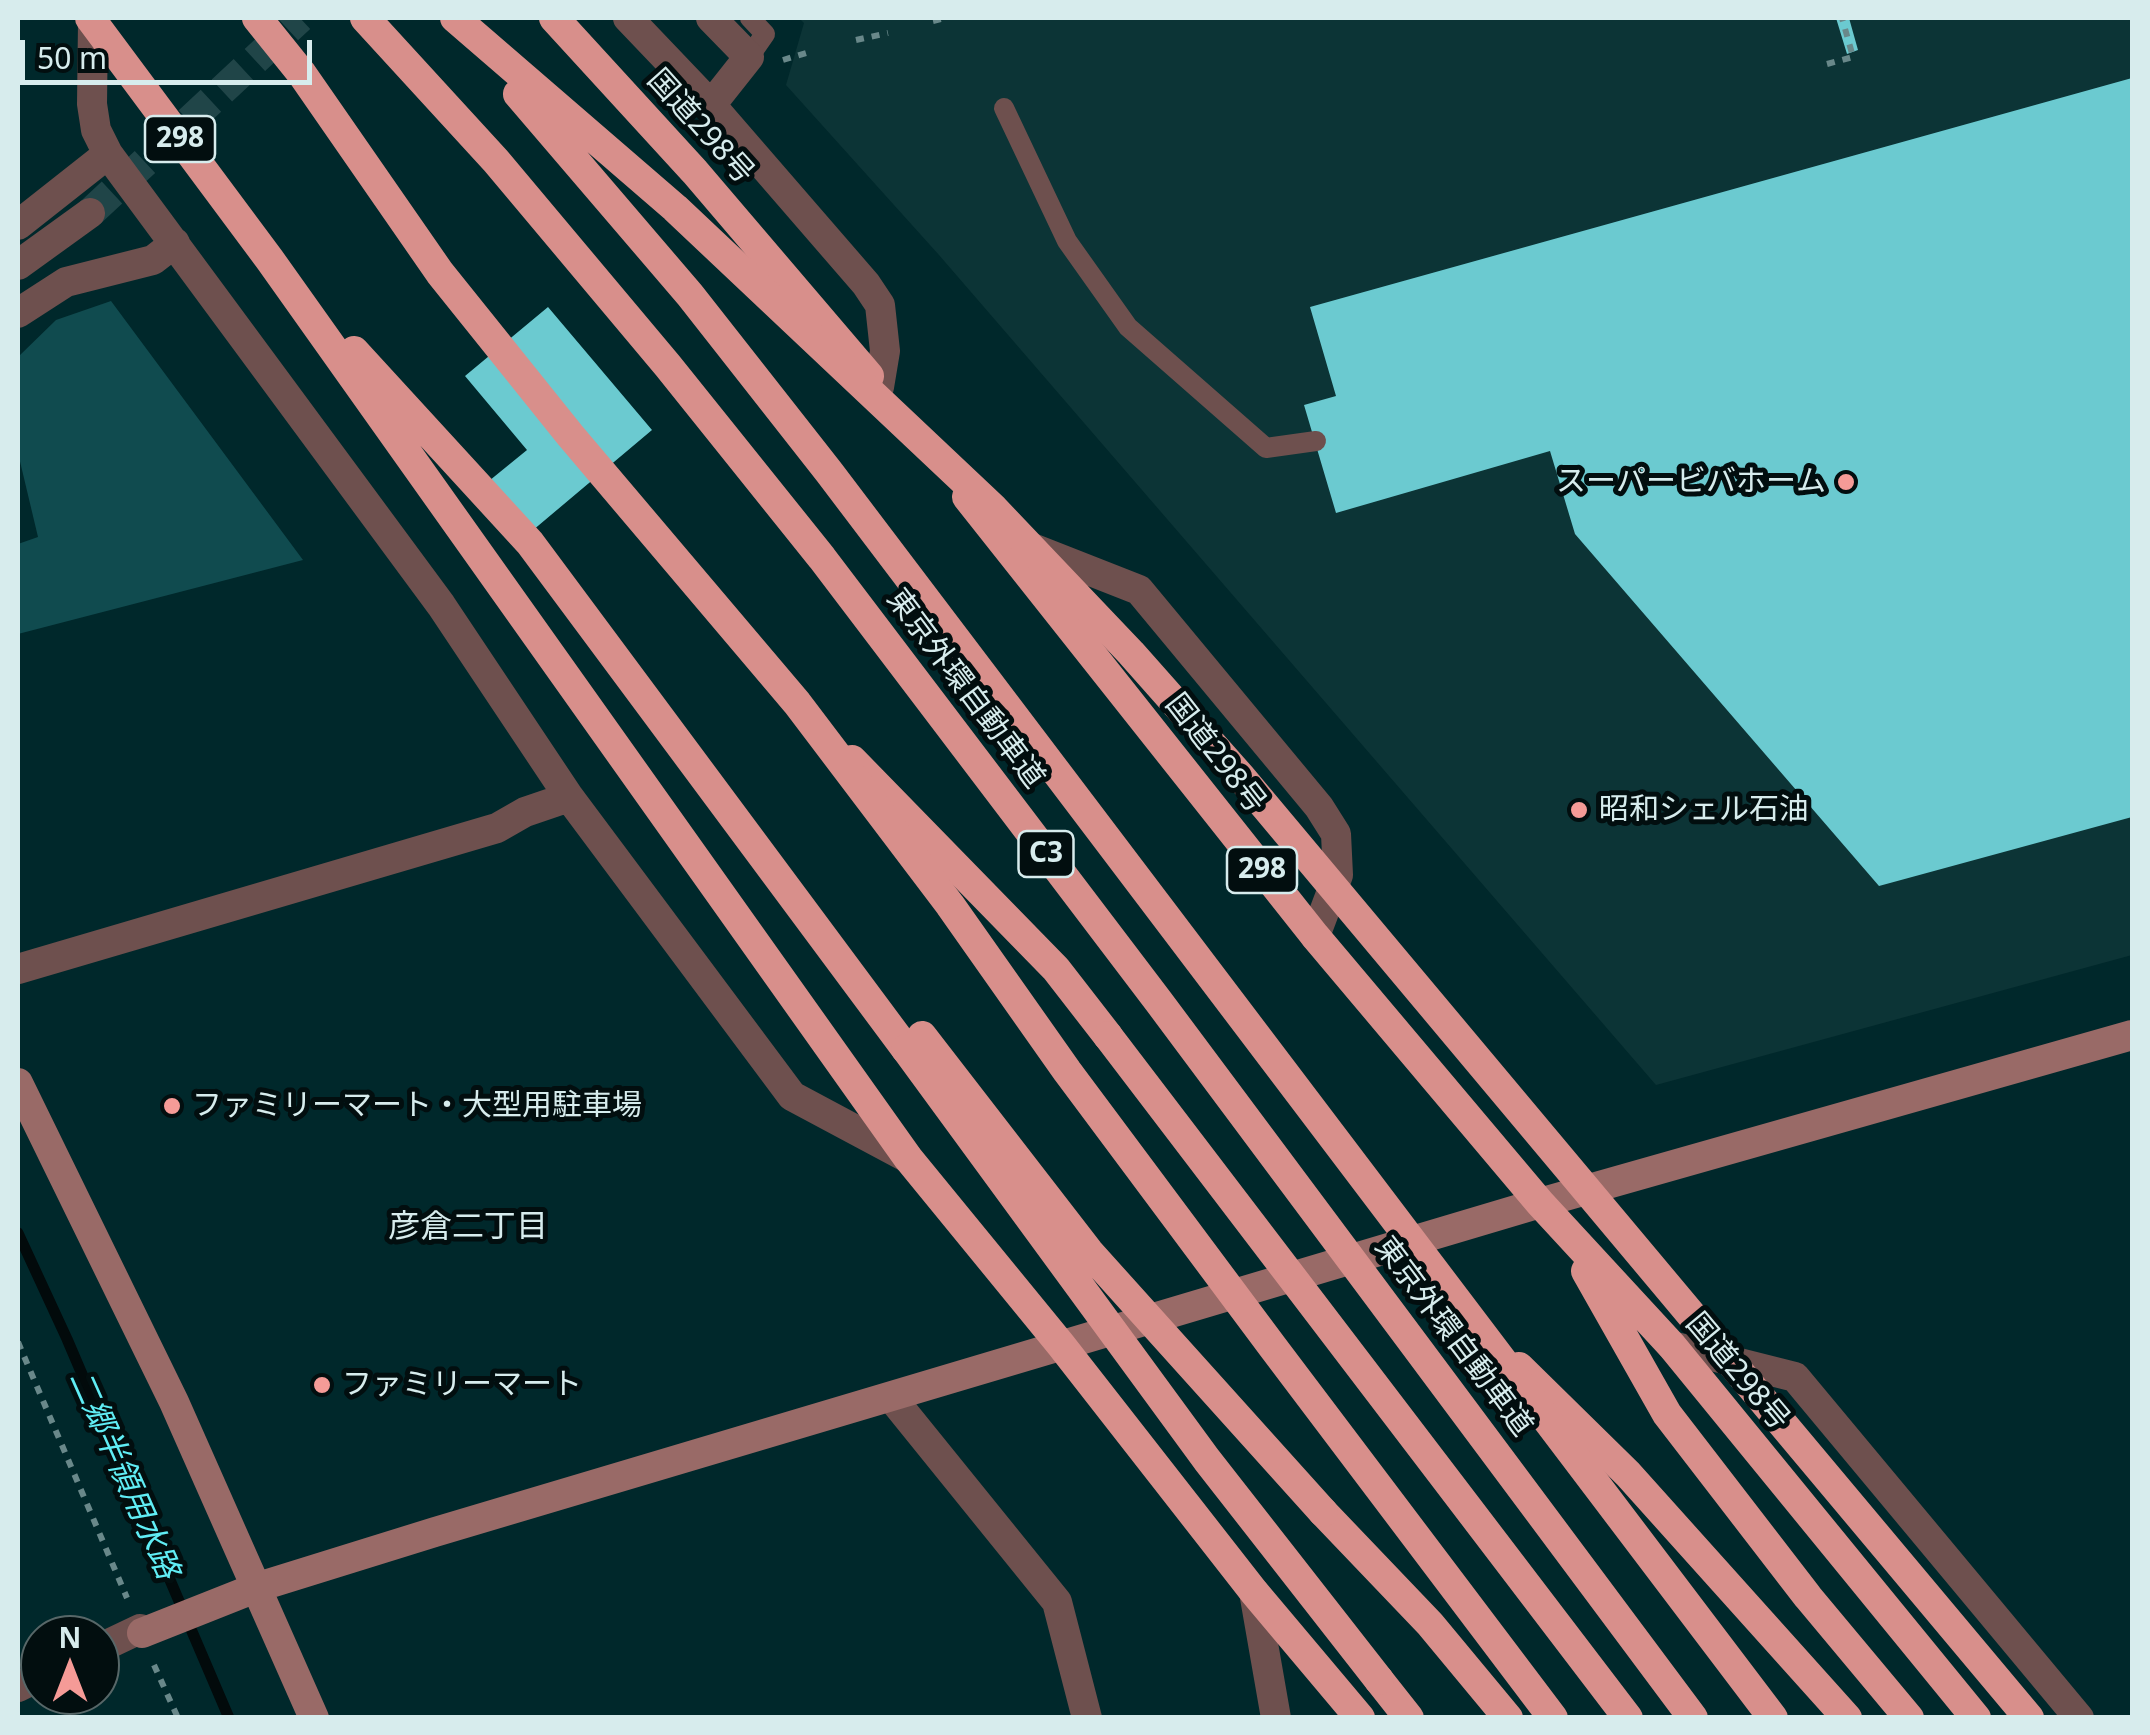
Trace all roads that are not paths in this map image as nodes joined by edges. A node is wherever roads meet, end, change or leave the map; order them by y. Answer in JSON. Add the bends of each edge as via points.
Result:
{"nodes":[{"id":1,"x":257,"y":18,"type":"edge"},
{"id":2,"x":365,"y":18,"type":"edge"},
{"id":3,"x":452,"y":18,"type":"edge"},
{"id":4,"x":554,"y":18,"type":"edge"},
{"id":5,"x":628,"y":18,"type":"edge"},
{"id":6,"x":750,"y":18,"type":"edge"},
{"id":7,"x":92,"y":20,"type":"edge"},
{"id":8,"x":716,"y":23,"type":"edge"},
{"id":9,"x":749,"y":57,"type":"junction"},
{"id":10,"x":710,"y":105,"type":"junction"},
{"id":11,"x":1004,"y":108,"type":"dead end"},
{"id":12,"x":108,"y":154,"type":"junction"},
{"id":13,"x":90,"y":214,"type":"tunnel mouth"},
{"id":14,"x":18,"y":225,"type":"edge"},
{"id":15,"x":175,"y":243,"type":"junction"},
{"id":16,"x":270,"y":260,"type":"junction"},
{"id":17,"x":18,"y":265,"type":"edge"},
{"id":18,"x":18,"y":313,"type":"edge"},
{"id":19,"x":878,"y":387,"type":"junction"},
{"id":20,"x":1316,"y":441,"type":"dead end"},
{"id":21,"x":996,"y":534,"type":"junction"},
{"id":22,"x":797,"y":704,"type":"junction"},
{"id":23,"x":569,"y":796,"type":"junction"},
{"id":24,"x":1315,"y":936,"type":"junction"},
{"id":25,"x":18,"y":970,"type":"edge"},
{"id":26,"x":2132,"y":1035,"type":"edge"},
{"id":27,"x":914,"y":1042,"type":"junction"},
{"id":28,"x":18,"y":1084,"type":"edge"},
{"id":29,"x":908,"y":1158,"type":"junction"},
{"id":30,"x":1549,"y":1213,"type":"junction"},
{"id":31,"x":1474,"y":1324,"type":"junction"},
{"id":32,"x":1061,"y":1345,"type":"junction"},
{"id":33,"x":1672,"y":1346,"type":"junction"},
{"id":34,"x":892,"y":1398,"type":"junction"},
{"id":35,"x":258,"y":1587,"type":"junction"},
{"id":36,"x":1254,"y":1592,"type":"junction"},
{"id":37,"x":120,"y":1640,"type":"edge"},
{"id":38,"x":314,"y":1718,"type":"edge"},
{"id":39,"x":1087,"y":1718,"type":"edge"},
{"id":40,"x":1276,"y":1718,"type":"edge"},
{"id":41,"x":1360,"y":1718,"type":"edge"},
{"id":42,"x":1409,"y":1718,"type":"edge"},
{"id":43,"x":1508,"y":1718,"type":"edge"},
{"id":44,"x":1553,"y":1718,"type":"edge"},
{"id":45,"x":1628,"y":1718,"type":"edge"},
{"id":46,"x":1693,"y":1718,"type":"edge"},
{"id":47,"x":1773,"y":1718,"type":"edge"},
{"id":48,"x":1847,"y":1718,"type":"edge"},
{"id":49,"x":1909,"y":1718,"type":"edge"},
{"id":50,"x":1976,"y":1718,"type":"edge"},
{"id":51,"x":2028,"y":1718,"type":"edge"},
{"id":52,"x":2079,"y":1718,"type":"edge"}],
"edges":[{"from":1,"to":22,"type":"highway","bridge":true,"via":[[440,273]]},
{"from":2,"to":46,"type":"highway","name":"東京外環自動車道","number":"C3","bridge":true,"via":[[508,176],[822,558]]},
{"from":3,"to":31,"type":"highway","name":"東京外環自動車道","number":"C3","bridge":true,"via":[[690,295]]},
{"from":3,"to":51,"type":"highway","bridge":true,"via":[[747,276],[994,509],[1131,653]]},
{"from":4,"to":19,"type":"highway","name":"国道298号","number":"298"},
{"from":5,"to":10,"type":"street"},
{"from":6,"to":9,"type":"lane","via":[[765,34]]},
{"from":7,"to":12,"type":"street","via":[[92,104]]},
{"from":7,"to":16,"type":"highway","number":"298"},
{"from":8,"to":9,"type":"street"},
{"from":9,"to":10,"type":"street"},
{"from":10,"to":19,"type":"street","via":[[880,305],[886,351]]},
{"from":11,"to":20,"type":"lane","via":[[1067,242],[1128,327],[1266,448]]},
{"from":12,"to":14,"type":"street"},
{"from":12,"to":15,"type":"street"},
{"from":13,"to":17,"type":"street"},
{"from":15,"to":18,"type":"street","via":[[153,260],[66,282]]},
{"from":15,"to":23,"type":"street","via":[[442,605]]},
{"from":16,"to":27,"type":"highway","via":[[530,543],[858,985]]},
{"from":16,"to":29,"type":"highway","number":"298"},
{"from":19,"to":21,"type":"highway","name":"国道298号","number":"298"},
{"from":21,"to":24,"type":"highway","name":"国道298号","number":"298"},
{"from":21,"to":24,"type":"street","via":[[1139,590],[1319,807],[1336,834],[1338,874]]},
{"from":22,"to":44,"type":"highway","bridge":true},
{"from":22,"to":45,"type":"highway","bridge":true,"via":[[1056,969]]},
{"from":23,"to":25,"type":"street","via":[[497,828]]},
{"from":23,"to":29,"type":"street","via":[[792,1096]]},
{"from":24,"to":30,"type":"highway","name":"国道298号","number":"298"},
{"from":26,"to":30,"type":"street"},
{"from":27,"to":42,"type":"highway","bridge":true,"via":[[1207,1460]]},
{"from":27,"to":43,"type":"highway","bridge":true,"via":[[1090,1252]]},
{"from":28,"to":35,"type":"street"},
{"from":29,"to":32,"type":"highway","number":"298"},
{"from":30,"to":32,"type":"street"},
{"from":30,"to":33,"type":"highway","name":"国道298号","number":"298"},
{"from":30,"to":49,"type":"highway","via":[[1667,1414]]},
{"from":31,"to":47,"type":"highway","name":"東京外環自動車道","number":"C3","bridge":true},
{"from":31,"to":48,"type":"highway","bridge":true,"via":[[1628,1474]]},
{"from":32,"to":34,"type":"street"},
{"from":32,"to":36,"type":"highway","number":"298"},
{"from":33,"to":50,"type":"highway","name":"国道298号","number":"298"},
{"from":33,"to":52,"type":"street","via":[[1795,1377]]},
{"from":34,"to":35,"type":"street"},
{"from":34,"to":39,"type":"street","via":[[1056,1602]]},
{"from":35,"to":37,"type":"street"},
{"from":35,"to":38,"type":"street"},
{"from":36,"to":40,"type":"street"},
{"from":36,"to":41,"type":"highway","number":"298"}]}
